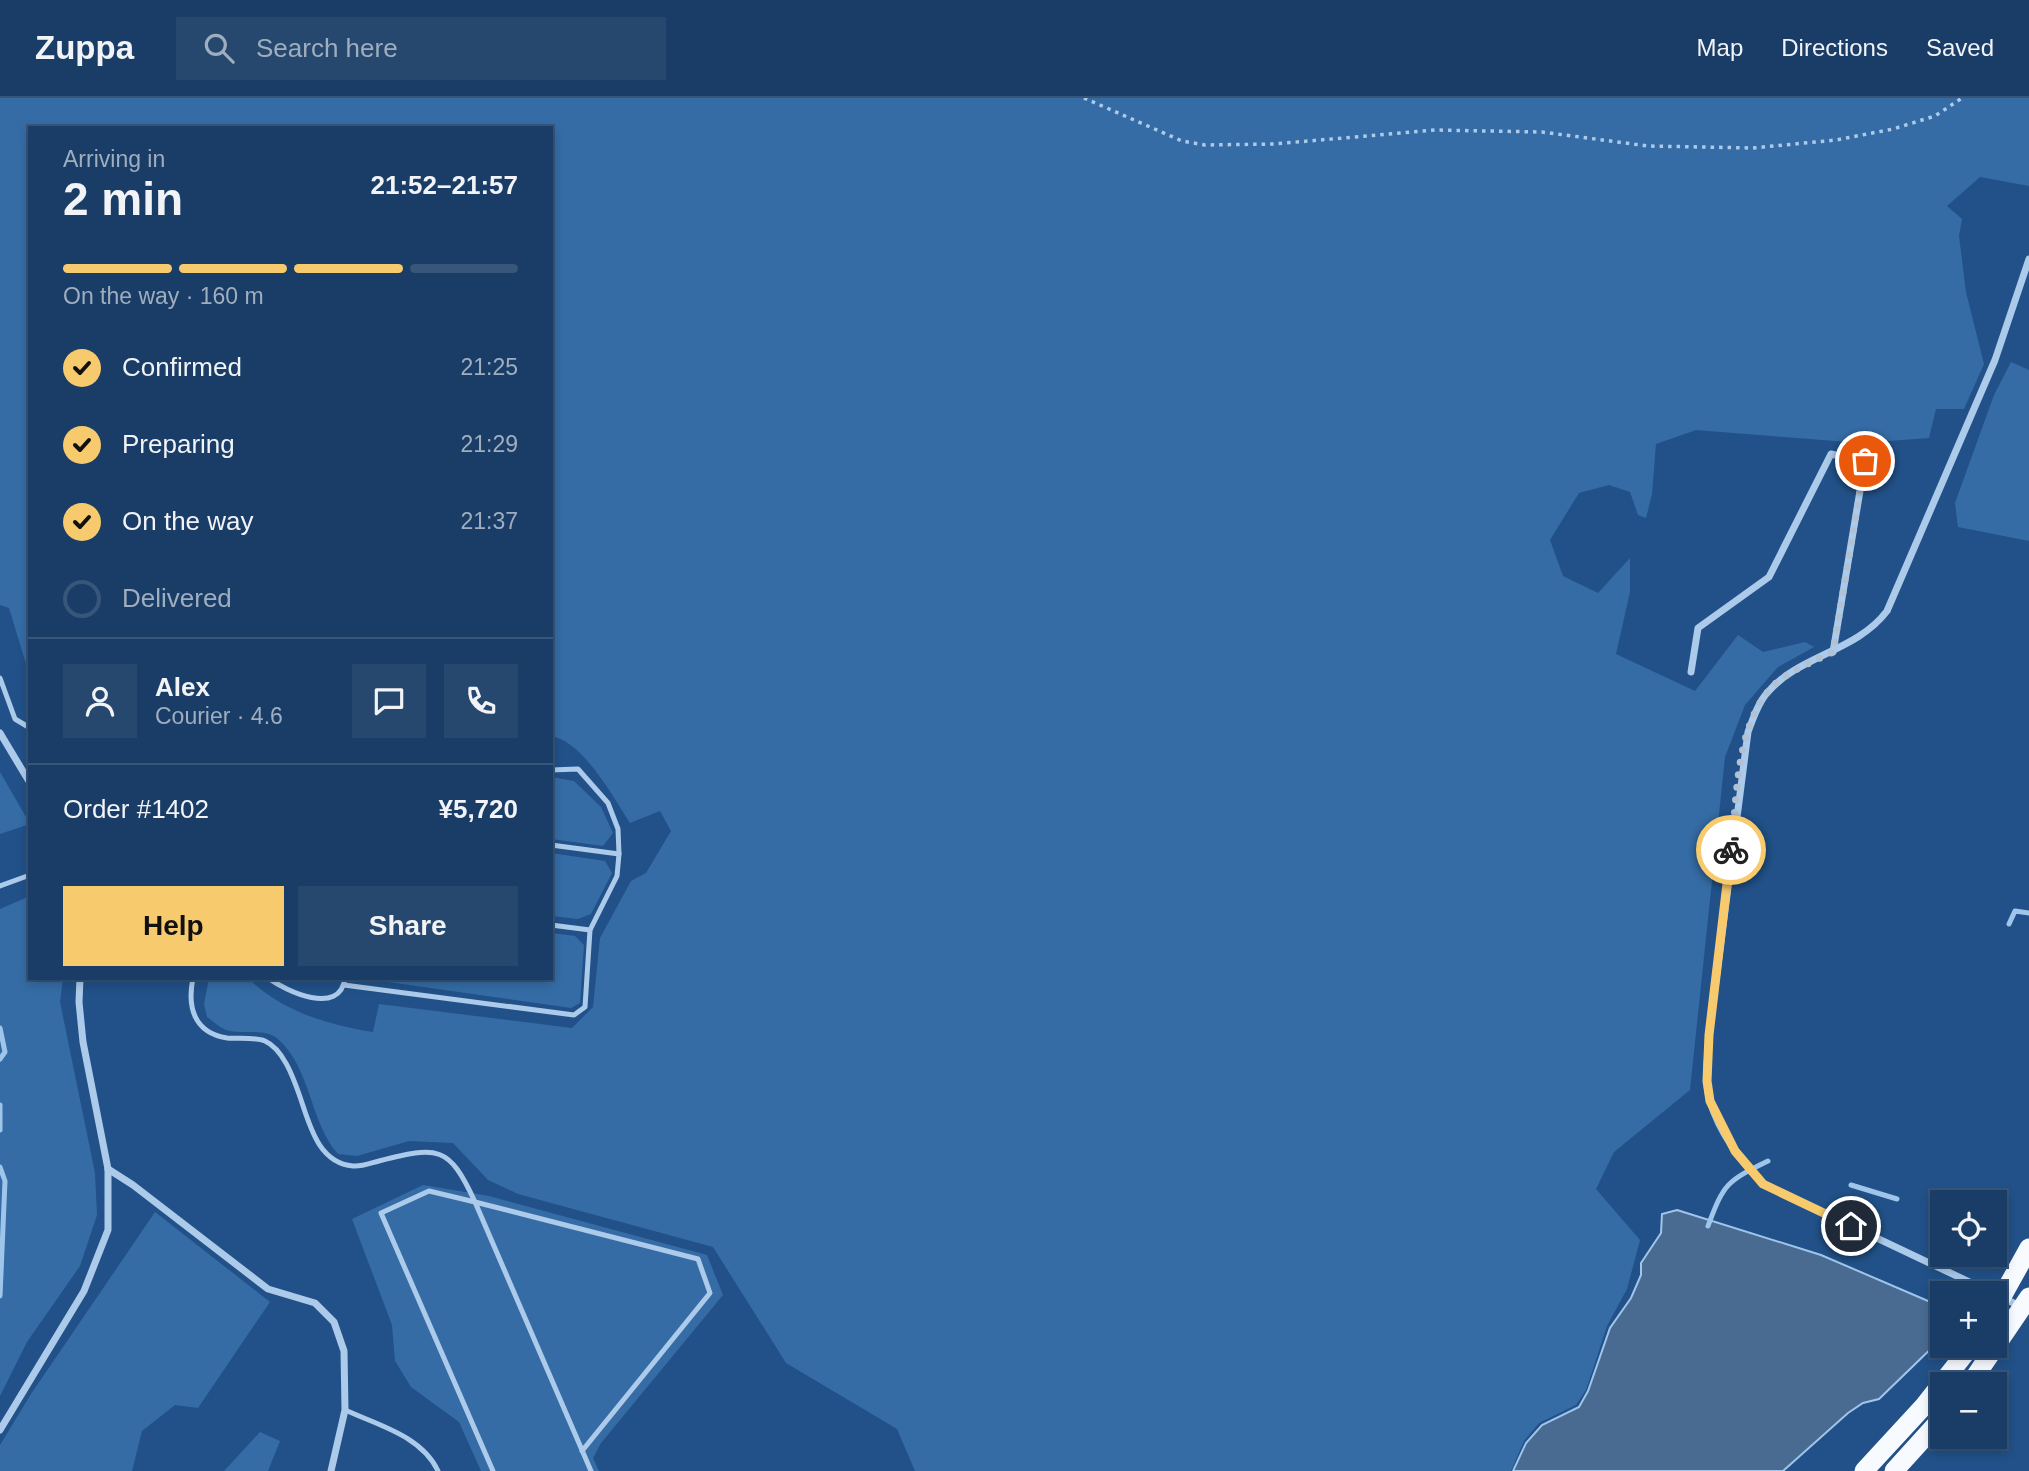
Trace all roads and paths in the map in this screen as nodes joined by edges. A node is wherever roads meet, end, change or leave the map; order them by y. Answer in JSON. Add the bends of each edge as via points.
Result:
{"nodes":[{"id":1,"x":1084,"y":98,"type":"edge"},
{"id":2,"x":1962,"y":98,"type":"edge"},
{"id":3,"x":2029,"y":259,"type":"edge"},
{"id":4,"x":1833,"y":652,"type":"junction"},
{"id":5,"x":1691,"y":672,"type":"dead end"},
{"id":6,"x":0,"y":678,"type":"edge"},
{"id":7,"x":28,"y":727,"type":"edge"},
{"id":8,"x":0,"y":733,"type":"edge"},
{"id":9,"x":553,"y":770,"type":"edge"},
{"id":10,"x":28,"y":780,"type":"edge"},
{"id":11,"x":553,"y":845,"type":"edge"},
{"id":12,"x":620,"y":854,"type":"junction"},
{"id":13,"x":28,"y":877,"type":"edge"},
{"id":14,"x":0,"y":886,"type":"edge"},
{"id":15,"x":553,"y":925,"type":"edge"},
{"id":16,"x":590,"y":930,"type":"junction"},
{"id":17,"x":80,"y":980,"type":"edge"},
{"id":18,"x":192,"y":980,"type":"edge"},
{"id":19,"x":272,"y":980,"type":"edge"},
{"id":20,"x":345,"y":981,"type":"edge"},
{"id":21,"x":108,"y":1169,"type":"junction"},
{"id":22,"x":475,"y":1202,"type":"junction"},
{"id":23,"x":2029,"y":1248,"type":"edge"},
{"id":24,"x":1955,"y":1281,"type":"edge"},
{"id":25,"x":2007,"y":1288,"type":"edge"},
{"id":26,"x":2007,"y":1303,"type":"edge"},
{"id":27,"x":2026,"y":1303,"type":"edge"},
{"id":28,"x":1962,"y":1358,"type":"edge"},
{"id":29,"x":1978,"y":1372,"type":"edge"},
{"id":30,"x":345,"y":1410,"type":"junction"},
{"id":31,"x":0,"y":1430,"type":"edge"},
{"id":32,"x":1930,"y":1431,"type":"edge"},
{"id":33,"x":582,"y":1451,"type":"junction"},
{"id":34,"x":331,"y":1471,"type":"edge"},
{"id":35,"x":438,"y":1471,"type":"edge"},
{"id":36,"x":492,"y":1471,"type":"edge"},
{"id":37,"x":591,"y":1471,"type":"edge"},
{"id":38,"x":1864,"y":1471,"type":"edge"},
{"id":39,"x":1894,"y":1471,"type":"edge"}],
"edges":[{"from":1,"to":2,"type":"path","via":[[1182,141],[1205,145],[1435,130],[1542,132],[1648,146],[1753,148],[1893,129],[1935,116]]},
{"from":3,"to":4,"type":"street","via":[[1995,360],[1887,611],[1863,636]]},
{"from":4,"to":5,"type":"street","via":[[1865,461],[1831,454],[1769,577],[1698,628]]},
{"from":4,"to":24,"type":"street","via":[[1784,677],[1766,693],[1748,732],[1709,1035],[1710,1101],[1735,1151],[1754,1175],[1775,1191]]},
{"from":6,"to":7,"type":"lane","via":[[15,719]]},
{"from":8,"to":10,"type":"street"},
{"from":9,"to":12,"type":"lane","via":[[578,769],[608,803],[618,829]]},
{"from":11,"to":12,"type":"lane"},
{"from":12,"to":16,"type":"lane","via":[[617,876]]},
{"from":13,"to":14,"type":"lane"},
{"from":15,"to":16,"type":"lane"},
{"from":16,"to":20,"type":"lane","via":[[585,1007],[575,1015]]},
{"from":17,"to":21,"type":"street","via":[[83,1042]]},
{"from":18,"to":22,"type":"lane","via":[[192,1015],[205,1028],[224,1037],[264,1041],[280,1054],[316,1141],[334,1161],[355,1167],[417,1151],[436,1153],[453,1160]]},
{"from":19,"to":20,"type":"lane","via":[[312,1000],[339,992]]},
{"from":21,"to":30,"type":"street","via":[[268,1289],[315,1303],[334,1322],[344,1351]]},
{"from":21,"to":31,"type":"street","via":[[108,1230],[98,1260]]},
{"from":22,"to":33,"type":"lane"},
{"from":22,"to":33,"type":"lane","via":[[698,1259],[710,1293]]},
{"from":22,"to":36,"type":"lane","via":[[429,1191],[381,1213]]},
{"from":23,"to":25,"type":"highway"},
{"from":26,"to":27,"type":"street"},
{"from":27,"to":29,"type":"highway"},
{"from":28,"to":38,"type":"highway"},
{"from":30,"to":34,"type":"street"},
{"from":30,"to":35,"type":"lane","via":[[414,1442],[431,1457]]},
{"from":32,"to":39,"type":"highway"},
{"from":33,"to":37,"type":"lane"}]}
